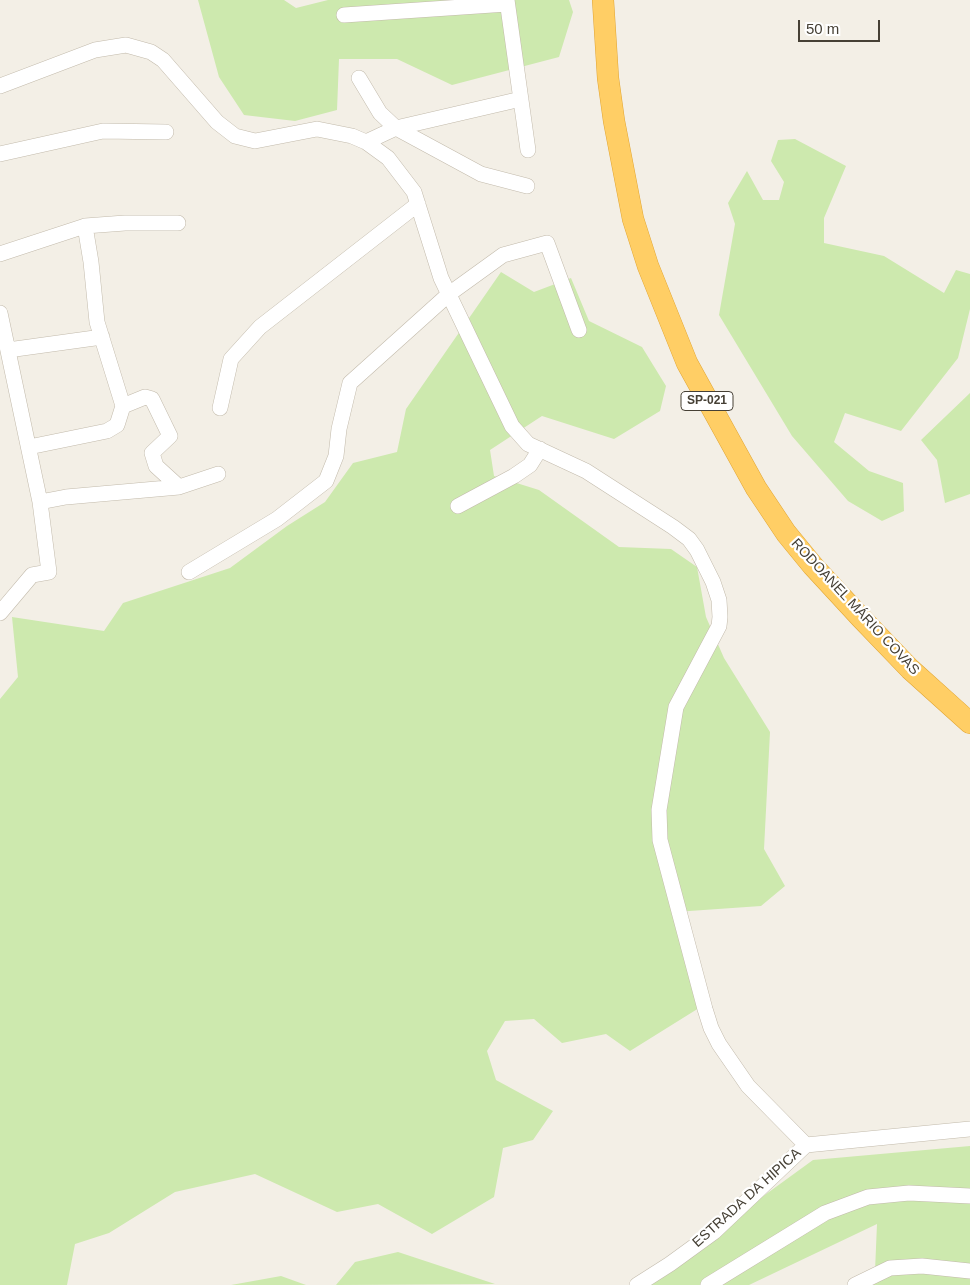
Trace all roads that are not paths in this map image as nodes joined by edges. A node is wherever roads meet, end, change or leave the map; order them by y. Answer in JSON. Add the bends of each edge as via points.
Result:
{"nodes":[{"id":1,"x":603,"y":0,"type":"edge"},
{"id":2,"x":507,"y":2,"type":"edge"},
{"id":3,"x":344,"y":15,"type":"dead end"},
{"id":4,"x":359,"y":78,"type":"dead end"},
{"id":5,"x":0,"y":86,"type":"edge"},
{"id":6,"x":521,"y":99,"type":"junction"},
{"id":7,"x":396,"y":128,"type":"junction"},
{"id":8,"x":166,"y":132,"type":"dead end"},
{"id":9,"x":366,"y":142,"type":"junction"},
{"id":10,"x":528,"y":150,"type":"dead end"},
{"id":11,"x":0,"y":154,"type":"edge"},
{"id":12,"x":527,"y":186,"type":"dead end"},
{"id":13,"x":418,"y":204,"type":"junction"},
{"id":14,"x":178,"y":223,"type":"dead end"},
{"id":15,"x":85,"y":226,"type":"junction"},
{"id":16,"x":0,"y":254,"type":"edge"},
{"id":17,"x":449,"y":294,"type":"junction"},
{"id":18,"x":0,"y":312,"type":"edge"},
{"id":19,"x":579,"y":330,"type":"dead end"},
{"id":20,"x":102,"y":337,"type":"junction"},
{"id":21,"x":8,"y":350,"type":"junction"},
{"id":22,"x":124,"y":406,"type":"junction"},
{"id":23,"x":220,"y":408,"type":"dead end"},
{"id":24,"x":28,"y":447,"type":"junction"},
{"id":25,"x":540,"y":449,"type":"junction"},
{"id":26,"x":218,"y":474,"type":"dead end"},
{"id":27,"x":179,"y":487,"type":"junction"},
{"id":28,"x":40,"y":502,"type":"junction"},
{"id":29,"x":458,"y":506,"type":"dead end"},
{"id":30,"x":189,"y":572,"type":"dead end"},
{"id":31,"x":1,"y":607,"type":"edge"},
{"id":32,"x":970,"y":723,"type":"edge"},
{"id":33,"x":970,"y":1129,"type":"edge"},
{"id":34,"x":806,"y":1144,"type":"junction"},
{"id":35,"x":970,"y":1196,"type":"edge"},
{"id":36,"x":970,"y":1271,"type":"edge"},
{"id":37,"x":637,"y":1285,"type":"edge"},
{"id":38,"x":708,"y":1285,"type":"edge"},
{"id":39,"x":854,"y":1285,"type":"edge"}],
"edges":[{"from":1,"to":32,"type":"highway","name":"RODOANEL MÁRIO COVAS","number":"SP-021","via":[[613,112],[633,219],[687,363],[756,488],[786,533],[867,625]]},
{"from":2,"to":3,"type":"street"},
{"from":2,"to":6,"type":"street"},
{"from":4,"to":7,"type":"street","via":[[380,113]]},
{"from":5,"to":9,"type":"street","via":[[95,50],[126,45],[151,52],[163,60],[216,122],[235,136],[255,141],[317,129]]},
{"from":6,"to":7,"type":"street"},
{"from":6,"to":10,"type":"street"},
{"from":7,"to":9,"type":"street"},
{"from":7,"to":12,"type":"street","via":[[481,174]]},
{"from":8,"to":11,"type":"street","via":[[103,131]]},
{"from":9,"to":13,"type":"street","via":[[388,158],[408,181]]},
{"from":13,"to":17,"type":"street","via":[[434,260]]},
{"from":13,"to":23,"type":"street","via":[[260,327],[231,359]]},
{"from":14,"to":15,"type":"street"},
{"from":15,"to":16,"type":"street"},
{"from":15,"to":20,"type":"street","via":[[97,322]]},
{"from":17,"to":19,"type":"street","via":[[503,255],[547,243]]},
{"from":17,"to":25,"type":"street","via":[[512,426],[528,444]]},
{"from":17,"to":30,"type":"street","via":[[350,382],[336,456],[326,481],[277,519]]},
{"from":18,"to":21,"type":"street"},
{"from":20,"to":21,"type":"street"},
{"from":20,"to":22,"type":"street"},
{"from":21,"to":24,"type":"street"},
{"from":22,"to":24,"type":"street","via":[[117,425],[107,431]]},
{"from":22,"to":27,"type":"street","via":[[145,397],[152,399],[170,436],[152,453],[156,466]]},
{"from":24,"to":28,"type":"street"},
{"from":25,"to":29,"type":"street","via":[[530,465]]},
{"from":25,"to":34,"type":"street","via":[[593,475],[680,532],[701,555],[713,582],[720,612],[719,626],[676,707],[659,810],[660,840],[711,1028],[748,1086]]},
{"from":26,"to":27,"type":"street"},
{"from":27,"to":28,"type":"street"},
{"from":28,"to":31,"type":"street","via":[[49,572],[32,575]]},
{"from":33,"to":34,"type":"street"},
{"from":34,"to":37,"type":"street","name":"ESTRADA DA HIPICA","via":[[714,1232]]},
{"from":35,"to":38,"type":"street","via":[[909,1193],[868,1197],[825,1213]]},
{"from":36,"to":39,"type":"street","via":[[922,1266],[890,1268]]}]}
